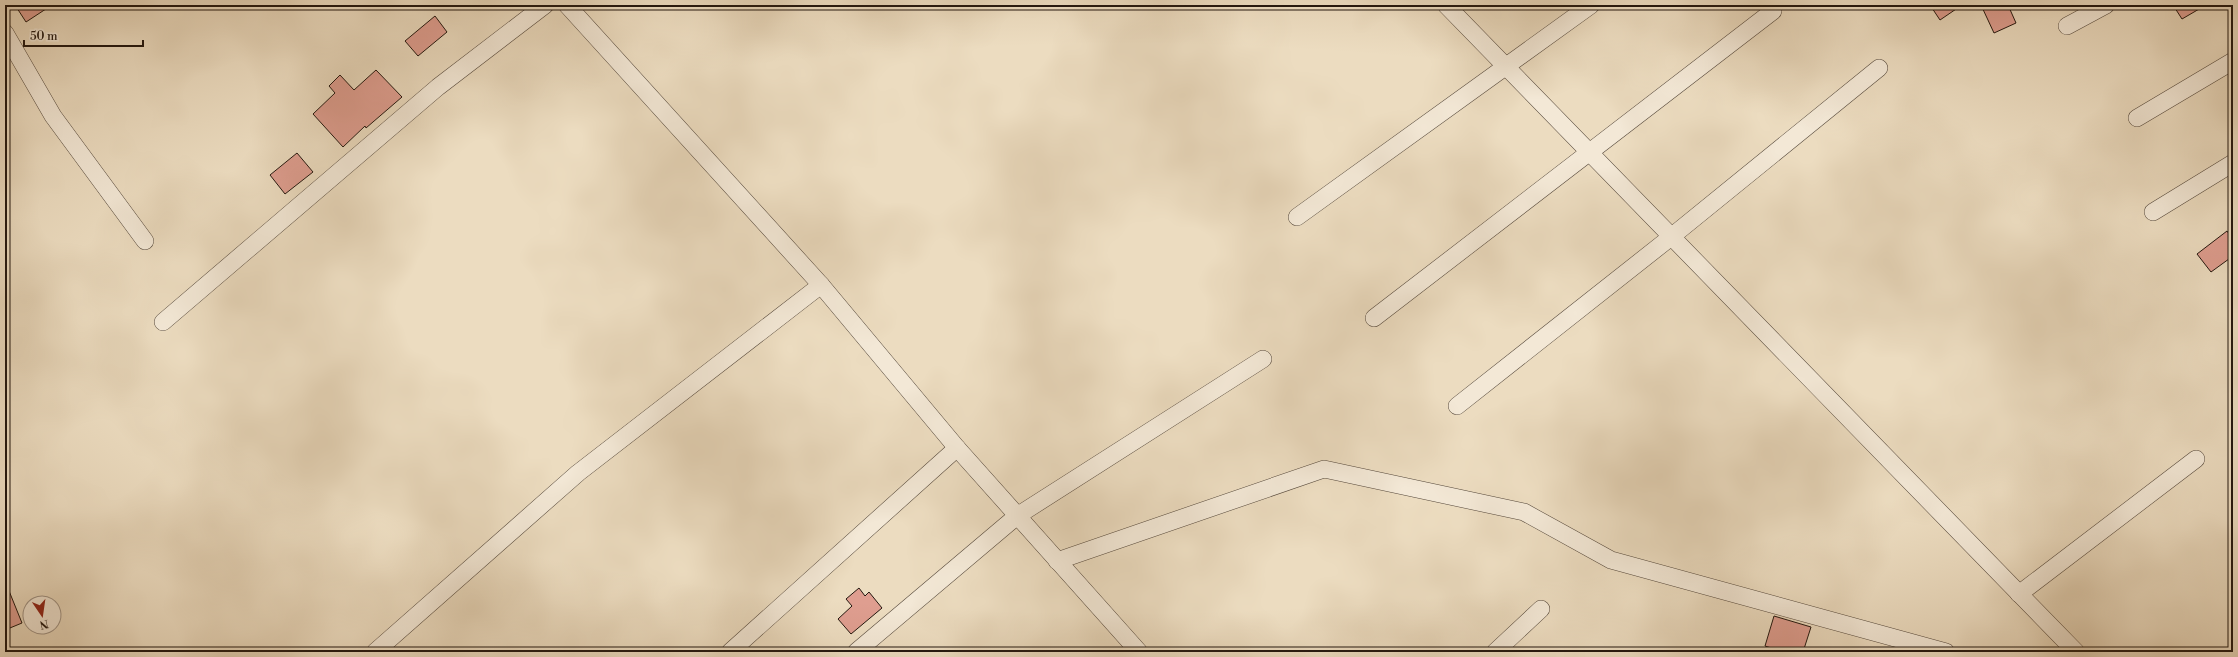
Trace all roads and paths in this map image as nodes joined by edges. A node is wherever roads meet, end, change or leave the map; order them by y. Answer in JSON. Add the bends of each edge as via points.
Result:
{"nodes":[{"id":1,"x":545,"y":5,"type":"edge"},
{"id":2,"x":567,"y":5,"type":"edge"},
{"id":3,"x":1446,"y":5,"type":"edge"},
{"id":4,"x":1590,"y":5,"type":"edge"},
{"id":5,"x":2106,"y":5,"type":"edge"},
{"id":6,"x":1772,"y":11,"type":"dead end"},
{"id":7,"x":2067,"y":26,"type":"dead end"},
{"id":8,"x":5,"y":33,"type":"edge"},
{"id":9,"x":2233,"y":61,"type":"edge"},
{"id":10,"x":1506,"y":67,"type":"junction"},
{"id":11,"x":1879,"y":68,"type":"dead end"},
{"id":12,"x":2137,"y":118,"type":"dead end"},
{"id":13,"x":1589,"y":152,"type":"junction"},
{"id":14,"x":2233,"y":163,"type":"edge"},
{"id":15,"x":2153,"y":212,"type":"dead end"},
{"id":16,"x":1297,"y":217,"type":"dead end"},
{"id":17,"x":1671,"y":237,"type":"junction"},
{"id":18,"x":145,"y":241,"type":"dead end"},
{"id":19,"x":821,"y":285,"type":"junction"},
{"id":20,"x":1374,"y":318,"type":"dead end"},
{"id":21,"x":163,"y":322,"type":"dead end"},
{"id":22,"x":1263,"y":359,"type":"dead end"},
{"id":23,"x":1457,"y":406,"type":"dead end"},
{"id":24,"x":957,"y":448,"type":"junction"},
{"id":25,"x":2196,"y":459,"type":"dead end"},
{"id":26,"x":1017,"y":516,"type":"junction"},
{"id":27,"x":1057,"y":561,"type":"junction"},
{"id":28,"x":2019,"y":594,"type":"junction"},
{"id":29,"x":1541,"y":609,"type":"dead end"},
{"id":30,"x":375,"y":652,"type":"edge"},
{"id":31,"x":730,"y":652,"type":"edge"},
{"id":32,"x":856,"y":652,"type":"edge"},
{"id":33,"x":1139,"y":652,"type":"edge"},
{"id":34,"x":1495,"y":652,"type":"edge"},
{"id":35,"x":1946,"y":652,"type":"edge"},
{"id":36,"x":2076,"y":652,"type":"edge"}],
"edges":[{"from":1,"to":21,"type":"street","via":[[438,87]]},
{"from":2,"to":19,"type":"street"},
{"from":3,"to":10,"type":"street"},
{"from":4,"to":10,"type":"street"},
{"from":5,"to":7,"type":"street"},
{"from":6,"to":13,"type":"street"},
{"from":8,"to":18,"type":"street","via":[[53,116]]},
{"from":9,"to":12,"type":"street"},
{"from":10,"to":13,"type":"street"},
{"from":10,"to":16,"type":"street"},
{"from":11,"to":17,"type":"street"},
{"from":13,"to":17,"type":"street"},
{"from":13,"to":20,"type":"street"},
{"from":14,"to":15,"type":"street"},
{"from":17,"to":23,"type":"street"},
{"from":17,"to":28,"type":"street"},
{"from":19,"to":24,"type":"street"},
{"from":19,"to":30,"type":"street","via":[[578,473]]},
{"from":22,"to":26,"type":"street"},
{"from":24,"to":26,"type":"street"},
{"from":24,"to":31,"type":"street"},
{"from":25,"to":28,"type":"street"},
{"from":26,"to":27,"type":"street"},
{"from":26,"to":32,"type":"street"},
{"from":27,"to":33,"type":"street"},
{"from":27,"to":35,"type":"street","via":[[1324,469],[1524,512],[1611,560]]},
{"from":28,"to":36,"type":"street"},
{"from":29,"to":34,"type":"street"}]}
